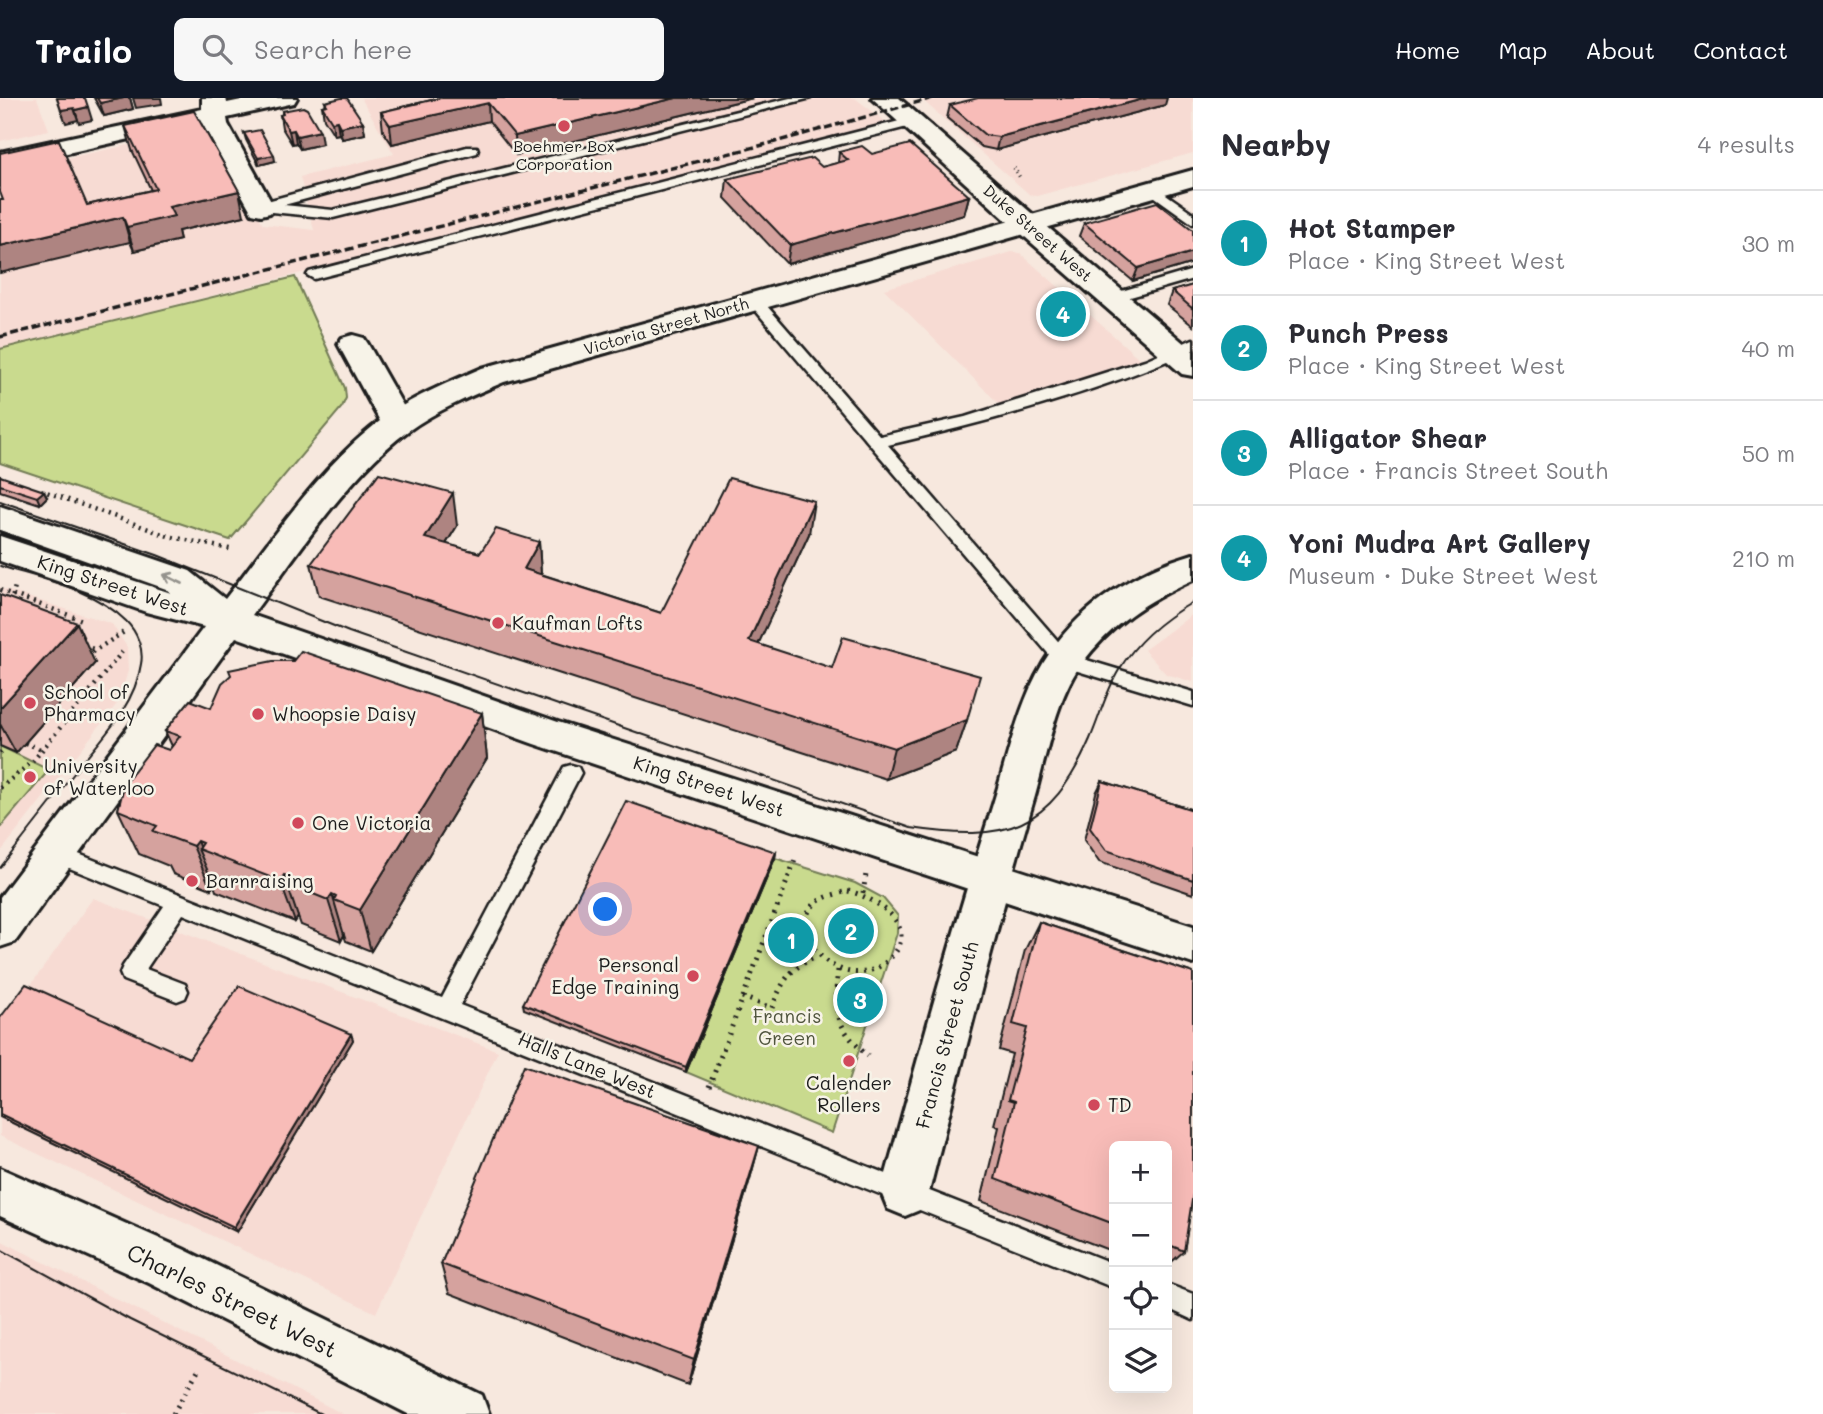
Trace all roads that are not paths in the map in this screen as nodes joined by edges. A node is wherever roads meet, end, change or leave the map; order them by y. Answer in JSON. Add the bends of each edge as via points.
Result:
{"nodes":[{"id":1,"x":285,"y":98,"type":"edge"},
{"id":2,"x":805,"y":98,"type":"edge"},
{"id":3,"x":884,"y":98,"type":"edge"},
{"id":4,"x":215,"y":105,"type":"edge"},
{"id":5,"x":911,"y":122,"type":"junction"},
{"id":6,"x":471,"y":150,"type":"dead end"},
{"id":7,"x":0,"y":160,"type":"edge"},
{"id":8,"x":1193,"y":178,"type":"edge"},
{"id":9,"x":1153,"y":189,"type":"junction"},
{"id":10,"x":261,"y":207,"type":"junction"},
{"id":11,"x":1193,"y":220,"type":"edge"},
{"id":12,"x":1027,"y":224,"type":"junction"},
{"id":13,"x":1193,"y":274,"type":"edge"},
{"id":14,"x":314,"y":275,"type":"dead end"},
{"id":15,"x":1112,"y":298,"type":"junction"},
{"id":16,"x":755,"y":301,"type":"junction"},
{"id":17,"x":353,"y":344,"type":"dead end"},
{"id":18,"x":1187,"y":354,"type":"edge"},
{"id":19,"x":397,"y":423,"type":"junction"},
{"id":20,"x":877,"y":442,"type":"junction"},
{"id":21,"x":0,"y":518,"type":"edge"},
{"id":22,"x":0,"y":548,"type":"edge"},
{"id":23,"x":1193,"y":566,"type":"edge"},
{"id":24,"x":227,"y":620,"type":"junction"},
{"id":25,"x":1064,"y":660,"type":"junction"},
{"id":26,"x":1193,"y":699,"type":"edge"},
{"id":27,"x":572,"y":773,"type":"dead end"},
{"id":28,"x":59,"y":855,"type":"junction"},
{"id":29,"x":990,"y":877,"type":"junction"},
{"id":30,"x":178,"y":902,"type":"junction"},
{"id":31,"x":0,"y":929,"type":"edge"},
{"id":32,"x":1193,"y":945,"type":"edge"},
{"id":33,"x":177,"y":991,"type":"dead end"},
{"id":34,"x":447,"y":1009,"type":"junction"},
{"id":35,"x":0,"y":1192,"type":"edge"},
{"id":36,"x":905,"y":1192,"type":"junction"},
{"id":37,"x":1109,"y":1274,"type":"edge"},
{"id":38,"x":1172,"y":1298,"type":"edge"},
{"id":39,"x":1193,"y":1307,"type":"edge"},
{"id":40,"x":463,"y":1414,"type":"edge"}],
"edges":[{"from":1,"to":4,"type":"main road"},
{"from":2,"to":10,"type":"lane","via":[[333,214]]},
{"from":3,"to":5,"type":"main road","name":"Duke Street West"},
{"from":4,"to":7,"type":"main road"},
{"from":4,"to":10,"type":"main road","via":[[215,124]]},
{"from":5,"to":12,"type":"main road","name":"Duke Street West"},
{"from":5,"to":14,"type":"lane"},
{"from":6,"to":10,"type":"lane"},
{"from":8,"to":9,"type":"main road","name":"Victoria Street North"},
{"from":9,"to":11,"type":"lane"},
{"from":9,"to":12,"type":"main road","name":"Victoria Street North"},
{"from":12,"to":15,"type":"main road","name":"Duke Street West"},
{"from":12,"to":16,"type":"main road","name":"Victoria Street North"},
{"from":13,"to":15,"type":"lane"},
{"from":15,"to":18,"type":"main road","name":"Duke Street West"},
{"from":16,"to":19,"type":"main road","name":"Victoria Street North","via":[[493,375],[437,399]]},
{"from":16,"to":20,"type":"lane"},
{"from":17,"to":19,"type":"main road"},
{"from":18,"to":20,"type":"lane","via":[[968,421]]},
{"from":19,"to":24,"type":"main road","name":"Victoria Street North","via":[[355,461]]},
{"from":20,"to":25,"type":"lane"},
{"from":24,"to":21,"type":"main road","name":"King Street West","one_way":true,"via":[[178,580]]},
{"from":22,"to":24,"type":"main road","name":"King Street West","via":[[158,603]]},
{"from":23,"to":25,"type":"main road","name":"Francis Street South","via":[[1104,615]]},
{"from":24,"to":28,"type":"main road","name":"Victoria Street North"},
{"from":24,"to":29,"type":"main road","name":"King Street West","via":[[547,733]]},
{"from":25,"to":26,"type":"lane"},
{"from":25,"to":29,"type":"main road","name":"Francis Street South","via":[[1044,701]]},
{"from":27,"to":34,"type":"lane"},
{"from":28,"to":30,"type":"lane","name":"Halls Lane West"},
{"from":28,"to":31,"type":"main road","name":"Victoria Street North"},
{"from":29,"to":32,"type":"main road","name":"King Street West"},
{"from":29,"to":36,"type":"main road","name":"Francis Street South"},
{"from":30,"to":33,"type":"lane","via":[[131,972]]},
{"from":30,"to":34,"type":"lane","name":"Halls Lane West"},
{"from":34,"to":36,"type":"lane","name":"Halls Lane West"},
{"from":35,"to":40,"type":"main road","name":"Charles Street West","via":[[166,1266]]},
{"from":36,"to":37,"type":"lane","name":"Halls Lane West"},
{"from":38,"to":39,"type":"lane"}]}
